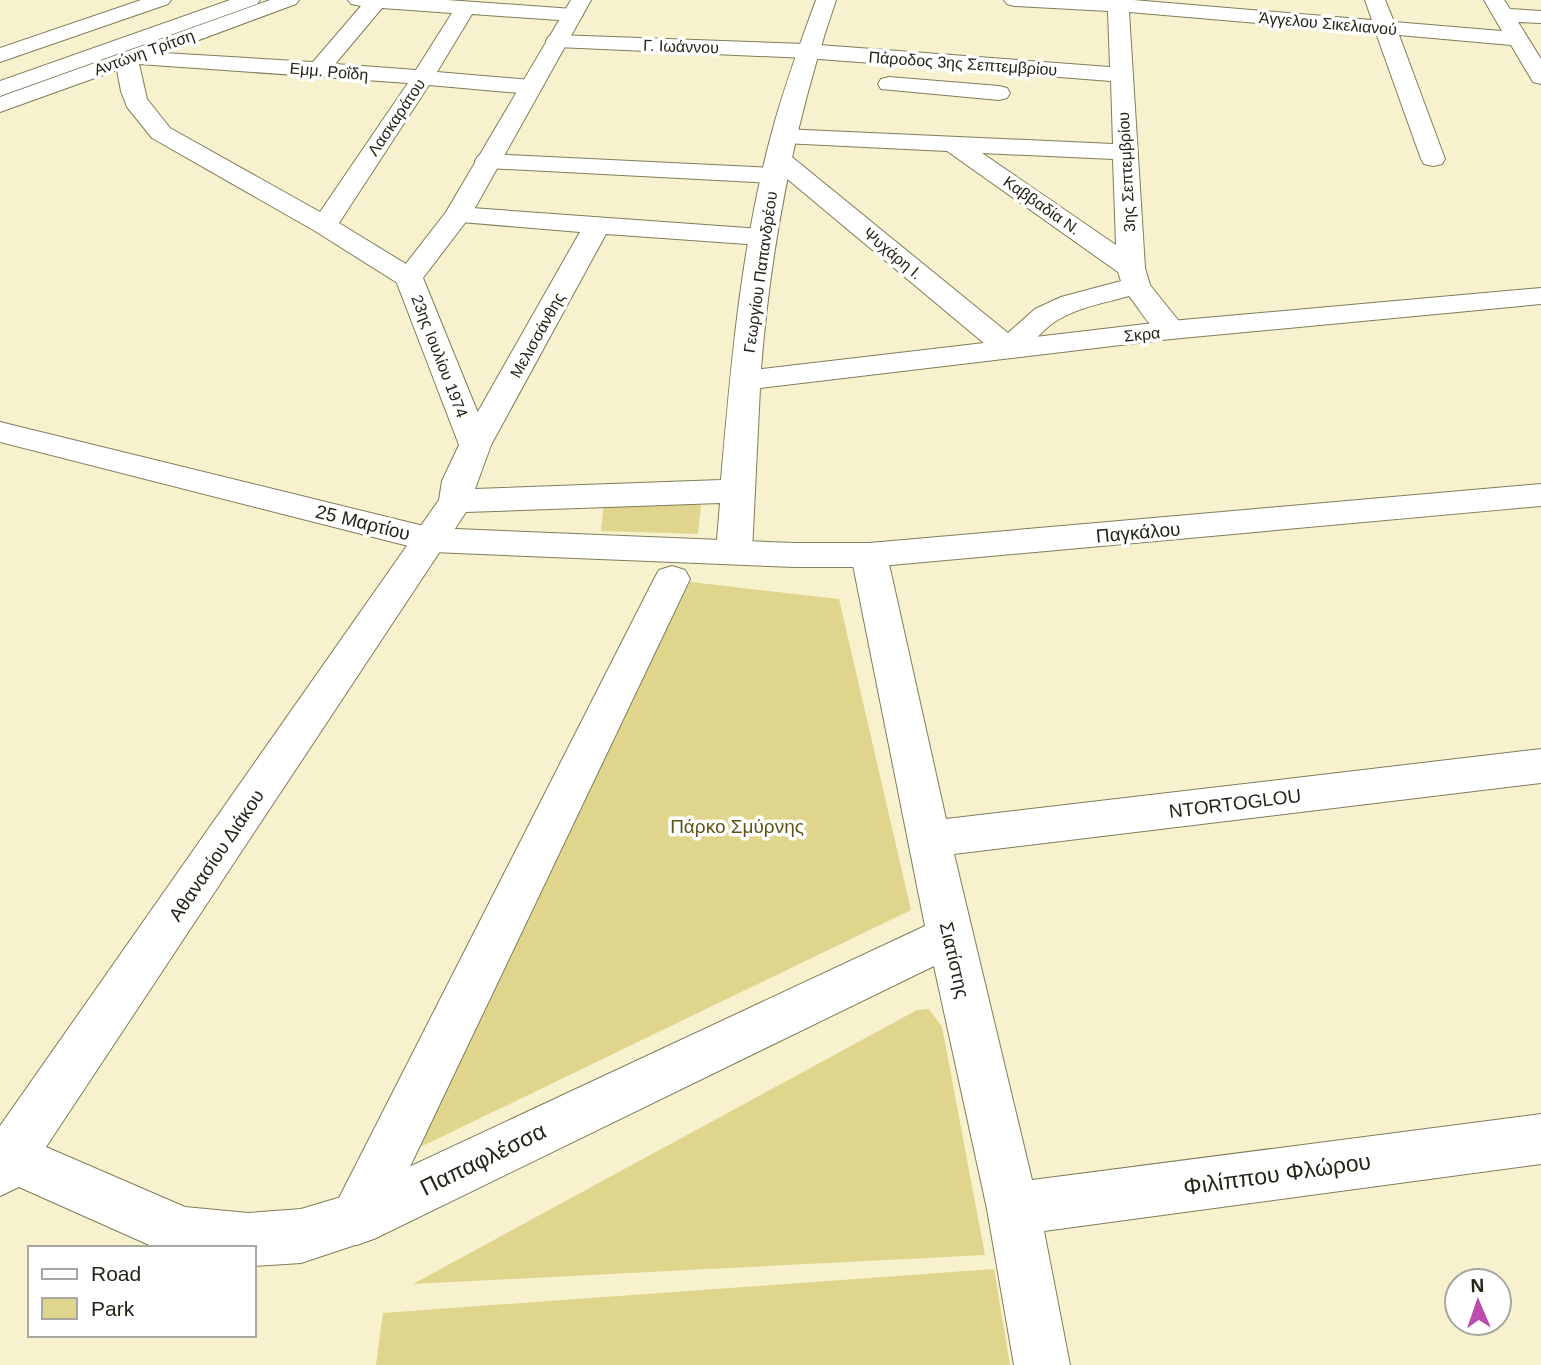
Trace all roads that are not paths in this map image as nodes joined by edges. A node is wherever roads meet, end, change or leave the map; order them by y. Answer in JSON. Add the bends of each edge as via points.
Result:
{"nodes":[{"id":1,"x":161,"y":0,"type":"edge"},
{"id":2,"x":250,"y":0,"type":"edge"},
{"id":3,"x":289,"y":0,"type":"edge"},
{"id":4,"x":826,"y":0,"type":"edge"},
{"id":5,"x":1014,"y":0,"type":"edge"},
{"id":6,"x":1375,"y":0,"type":"edge"},
{"id":7,"x":368,"y":1,"type":"edge"},
{"id":8,"x":1119,"y":2,"type":"edge"},
{"id":9,"x":577,"y":7,"type":"edge"},
{"id":10,"x":1498,"y":7,"type":"edge"},
{"id":11,"x":465,"y":8,"type":"junction"},
{"id":12,"x":1240,"y":8,"type":"edge"},
{"id":13,"x":1541,"y":16,"type":"edge"},
{"id":14,"x":1385,"y":28,"type":"junction"},
{"id":15,"x":1516,"y":39,"type":"junction"},
{"id":16,"x":557,"y":41,"type":"junction"},
{"id":17,"x":806,"y":51,"type":"junction"},
{"id":18,"x":0,"y":55,"type":"edge"},
{"id":19,"x":127,"y":57,"type":"junction"},
{"id":20,"x":319,"y":69,"type":"junction"},
{"id":21,"x":1121,"y":75,"type":"junction"},
{"id":22,"x":800,"y":76,"type":"junction"},
{"id":23,"x":1541,"y":77,"type":"edge"},
{"id":24,"x":826,"y":78,"type":"dead end"},
{"id":25,"x":422,"y":79,"type":"junction"},
{"id":26,"x":866,"y":82,"type":"dead end"},
{"id":27,"x":531,"y":87,"type":"junction"},
{"id":28,"x":0,"y":89,"type":"edge"},
{"id":29,"x":999,"y":93,"type":"dead end"},
{"id":30,"x":0,"y":105,"type":"edge"},
{"id":31,"x":953,"y":142,"type":"junction"},
{"id":32,"x":1126,"y":152,"type":"junction"},
{"id":33,"x":778,"y":156,"type":"junction"},
{"id":34,"x":1433,"y":159,"type":"dead end"},
{"id":35,"x":487,"y":161,"type":"junction"},
{"id":36,"x":457,"y":215,"type":"junction"},
{"id":37,"x":598,"y":224,"type":"junction"},
{"id":38,"x":324,"y":225,"type":"junction"},
{"id":39,"x":761,"y":237,"type":"junction"},
{"id":40,"x":1133,"y":277,"type":"junction"},
{"id":41,"x":409,"y":278,"type":"junction"},
{"id":42,"x":1541,"y":296,"type":"edge"},
{"id":43,"x":1171,"y":330,"type":"junction"},
{"id":44,"x":1008,"y":348,"type":"junction"},
{"id":45,"x":745,"y":380,"type":"junction"},
{"id":46,"x":0,"y":432,"type":"edge"},
{"id":47,"x":475,"y":445,"type":"junction"},
{"id":48,"x":737,"y":491,"type":"junction"},
{"id":49,"x":1541,"y":495,"type":"edge"},
{"id":50,"x":444,"y":520,"type":"junction"},
{"id":51,"x":734,"y":552,"type":"junction"},
{"id":52,"x":869,"y":555,"type":"junction"},
{"id":53,"x":673,"y":579,"type":"dead end"},
{"id":54,"x":1541,"y":766,"type":"edge"},
{"id":55,"x":929,"y":839,"type":"junction"},
{"id":56,"x":950,"y":936,"type":"junction"},
{"id":57,"x":1541,"y":1139,"type":"edge"},
{"id":58,"x":3,"y":1160,"type":"edge"},
{"id":59,"x":1013,"y":1209,"type":"junction"},
{"id":60,"x":357,"y":1219,"type":"junction"},
{"id":61,"x":1042,"y":1365,"type":"edge"}],
"edges":[{"from":1,"to":18,"type":"main road"},
{"from":2,"to":28,"type":"main road"},
{"from":3,"to":19,"type":"main road","name":"Αντώνη Τρίτση"},
{"from":4,"to":17,"type":"main road","name":"Γεωργίου Παπανδρέου"},
{"from":5,"to":8,"type":"main road","name":"Άγγελου Σικελιανού"},
{"from":6,"to":14,"type":"main road"},
{"from":7,"to":11,"type":"main road"},
{"from":7,"to":20,"type":"main road"},
{"from":8,"to":12,"type":"main road","name":"Άγγελου Σικελιανού"},
{"from":8,"to":21,"type":"main road","name":"3ης Σεπτεμβρίου"},
{"from":9,"to":11,"type":"main road"},
{"from":9,"to":16,"type":"main road","name":"23ης Ιουλίου 1974"},
{"from":10,"to":13,"type":"main road"},
{"from":10,"to":15,"type":"main road"},
{"from":11,"to":25,"type":"main road","name":"Λασκαράτου"},
{"from":12,"to":14,"type":"main road","name":"Άγγελου Σικελιανού"},
{"from":14,"to":15,"type":"main road","name":"Άγγελου Σικελιανού"},
{"from":14,"to":34,"type":"main road"},
{"from":15,"to":23,"type":"main road"},
{"from":16,"to":17,"type":"main road","name":"Γ. Ιωάννου"},
{"from":16,"to":27,"type":"main road","name":"23ης Ιουλίου 1974"},
{"from":17,"to":21,"type":"main road","name":"Πάροδος 3ης Σεπτεμβρίου"},
{"from":17,"to":22,"type":"main road","name":"Γεωργίου Παπανδρέου"},
{"from":19,"to":20,"type":"main road","name":"Εμμ. Ροΐδη"},
{"from":19,"to":30,"type":"main road","name":"Αντώνη Τρίτση"},
{"from":19,"to":38,"type":"main road","via":[[132,97],[161,133]]},
{"from":20,"to":25,"type":"main road","name":"Εμμ. Ροΐδη"},
{"from":21,"to":32,"type":"main road","name":"3ης Σεπτεμβρίου"},
{"from":22,"to":24,"type":"main road"},
{"from":22,"to":33,"type":"main road","name":"Γεωργίου Παπανδρέου"},
{"from":25,"to":27,"type":"main road","name":"Εμμ. Ροΐδη"},
{"from":25,"to":38,"type":"main road","name":"Λασκαράτου"},
{"from":26,"to":29,"type":"main road"},
{"from":27,"to":35,"type":"main road","name":"23ης Ιουλίου 1974"},
{"from":31,"to":32,"type":"main road"},
{"from":31,"to":33,"type":"main road"},
{"from":31,"to":40,"type":"main road","name":"Καββαδία Ν."},
{"from":32,"to":40,"type":"main road","name":"3ης Σεπτεμβρίου"},
{"from":33,"to":35,"type":"main road"},
{"from":33,"to":39,"type":"main road","name":"Γεωργίου Παπανδρέου"},
{"from":33,"to":44,"type":"main road","name":"Ψυχάρη Ι."},
{"from":35,"to":36,"type":"main road","name":"23ης Ιουλίου 1974"},
{"from":36,"to":37,"type":"main road"},
{"from":36,"to":41,"type":"main road","name":"23ης Ιουλίου 1974"},
{"from":37,"to":39,"type":"main road"},
{"from":37,"to":47,"type":"main road","name":"Μελισσάνθης"},
{"from":38,"to":41,"type":"main road"},
{"from":39,"to":45,"type":"main road","name":"Γεωργίου Παπανδρέου"},
{"from":40,"to":43,"type":"main road"},
{"from":40,"to":44,"type":"main road","via":[[1045,315]]},
{"from":41,"to":47,"type":"main road","name":"23ης Ιουλίου 1974"},
{"from":42,"to":43,"type":"main road","name":"Σκρα"},
{"from":43,"to":44,"type":"main road","name":"Σκρα"},
{"from":44,"to":45,"type":"main road","name":"Σκρα"},
{"from":45,"to":48,"type":"main road","name":"Γεωργίου Παπανδρέου"},
{"from":46,"to":50,"type":"main road","name":"25 Μαρτίου"},
{"from":47,"to":50,"type":"main road"},
{"from":48,"to":50,"type":"main road"},
{"from":48,"to":51,"type":"main road","name":"Γεωργίου Παπανδρέου"},
{"from":49,"to":52,"type":"main road","name":"Παγκάλου"},
{"from":50,"to":51,"type":"main road","name":"25 Μαρτίου"},
{"from":50,"to":58,"type":"main road","name":"Αθανασίου Διάκου"},
{"from":51,"to":52,"type":"main road","name":"Παγκάλου"},
{"from":52,"to":55,"type":"main road","name":"Σιατίστης"},
{"from":53,"to":60,"type":"main road"},
{"from":54,"to":55,"type":"main road","name":"NTORTOGLOU"},
{"from":55,"to":56,"type":"main road","name":"Σιατίστης"},
{"from":56,"to":59,"type":"main road","name":"Σιατίστης"},
{"from":56,"to":60,"type":"main road","name":"Παπαφλέσσα"},
{"from":57,"to":59,"type":"main road","name":"Φιλίππου Φλώρου"},
{"from":58,"to":60,"type":"main road","name":"Παπαφλέσσα","via":[[184,1233],[248,1240],[301,1236]]},
{"from":59,"to":61,"type":"main road","name":"Σιατίστης"}]}
